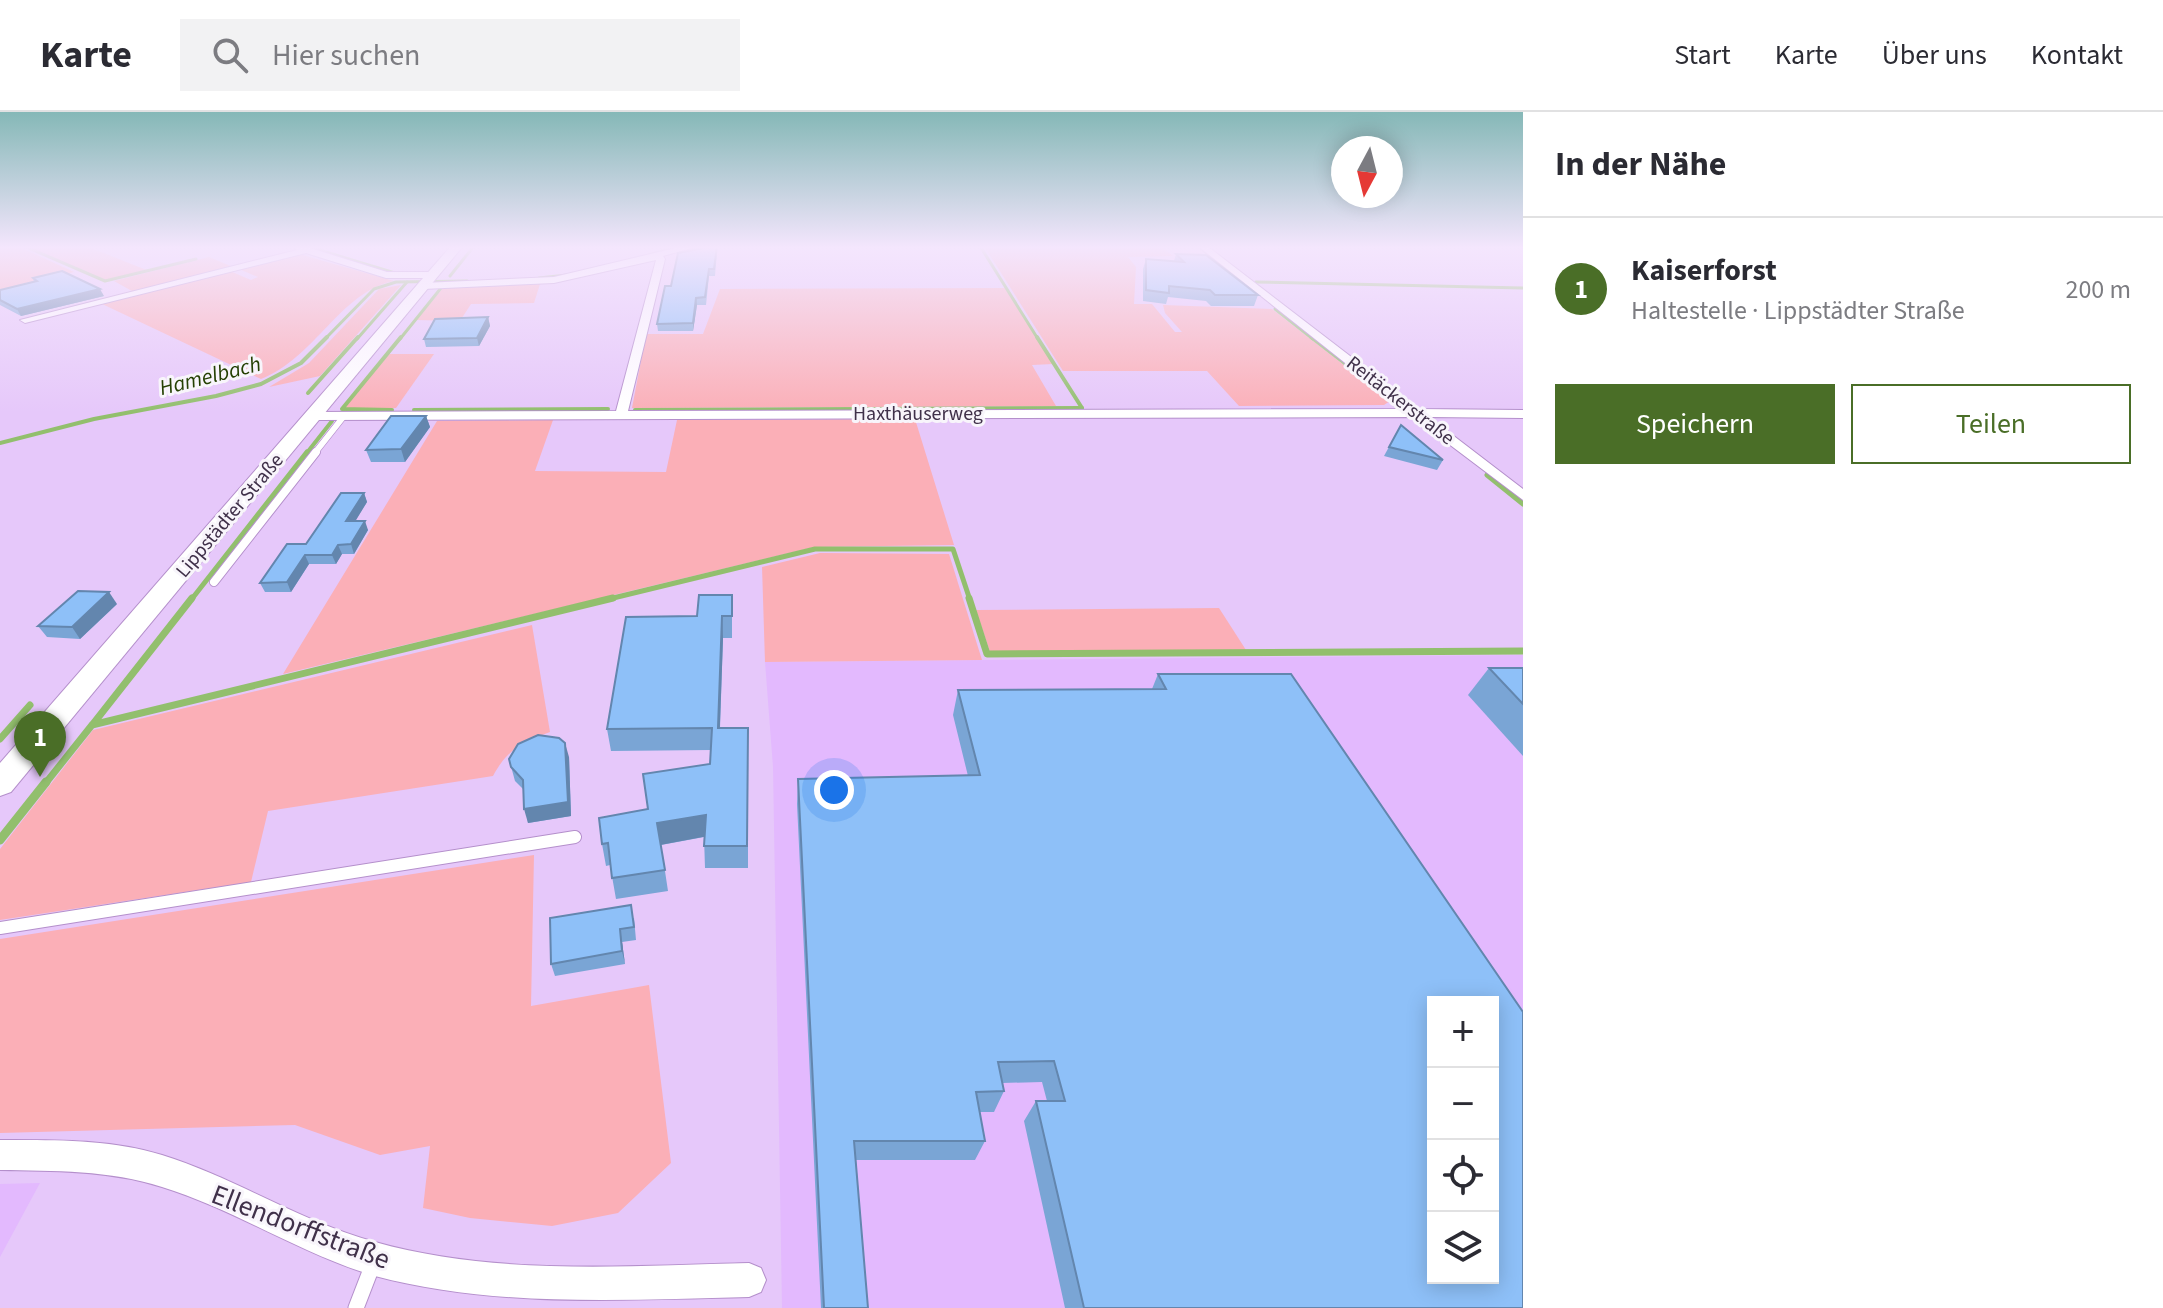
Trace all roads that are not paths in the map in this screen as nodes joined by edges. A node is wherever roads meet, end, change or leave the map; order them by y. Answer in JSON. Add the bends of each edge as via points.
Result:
{"nodes":[{"id":1,"x":98,"y":302,"type":"edge"},
{"id":2,"x":409,"y":302,"type":"edge"},
{"id":3,"x":650,"y":302,"type":"edge"},
{"id":4,"x":1274,"y":302,"type":"edge"},
{"id":5,"x":25,"y":320,"type":"dead end"},
{"id":6,"x":1414,"y":410,"type":"junction"},
{"id":7,"x":1523,"y":414,"type":"edge"},
{"id":8,"x":621,"y":415,"type":"junction"},
{"id":9,"x":313,"y":416,"type":"junction"},
{"id":10,"x":344,"y":416,"type":"junction"},
{"id":11,"x":1523,"y":496,"type":"edge"},
{"id":12,"x":214,"y":582,"type":"dead end"},
{"id":13,"x":0,"y":784,"type":"edge"},
{"id":14,"x":575,"y":837,"type":"dead end"},
{"id":15,"x":0,"y":928,"type":"edge"},
{"id":16,"x":0,"y":1155,"type":"edge"},
{"id":17,"x":375,"y":1259,"type":"junction"},
{"id":18,"x":749,"y":1280,"type":"dead end"},
{"id":19,"x":356,"y":1308,"type":"edge"}],
"edges":[{"from":1,"to":5,"type":"street"},
{"from":2,"to":9,"type":"street","name":"Lippstädter Straße"},
{"from":3,"to":8,"type":"street"},
{"from":4,"to":6,"type":"street","name":"Reitäckerstraße"},
{"from":6,"to":7,"type":"street","name":"Haxthäuserweg"},
{"from":6,"to":8,"type":"street","name":"Haxthäuserweg"},
{"from":6,"to":11,"type":"street","name":"Reitäckerstraße"},
{"from":8,"to":10,"type":"street","name":"Haxthäuserweg"},
{"from":9,"to":10,"type":"street","name":"Haxthäuserweg"},
{"from":9,"to":13,"type":"street","name":"Lippstädter Straße"},
{"from":10,"to":12,"type":"lane"},
{"from":14,"to":15,"type":"lane"},
{"from":16,"to":17,"type":"street","name":"Ellendorffstraße","via":[[115,1160],[163,1172]]},
{"from":17,"to":18,"type":"street","name":"Ellendorffstraße","via":[[512,1284]]},
{"from":17,"to":19,"type":"lane"}]}
